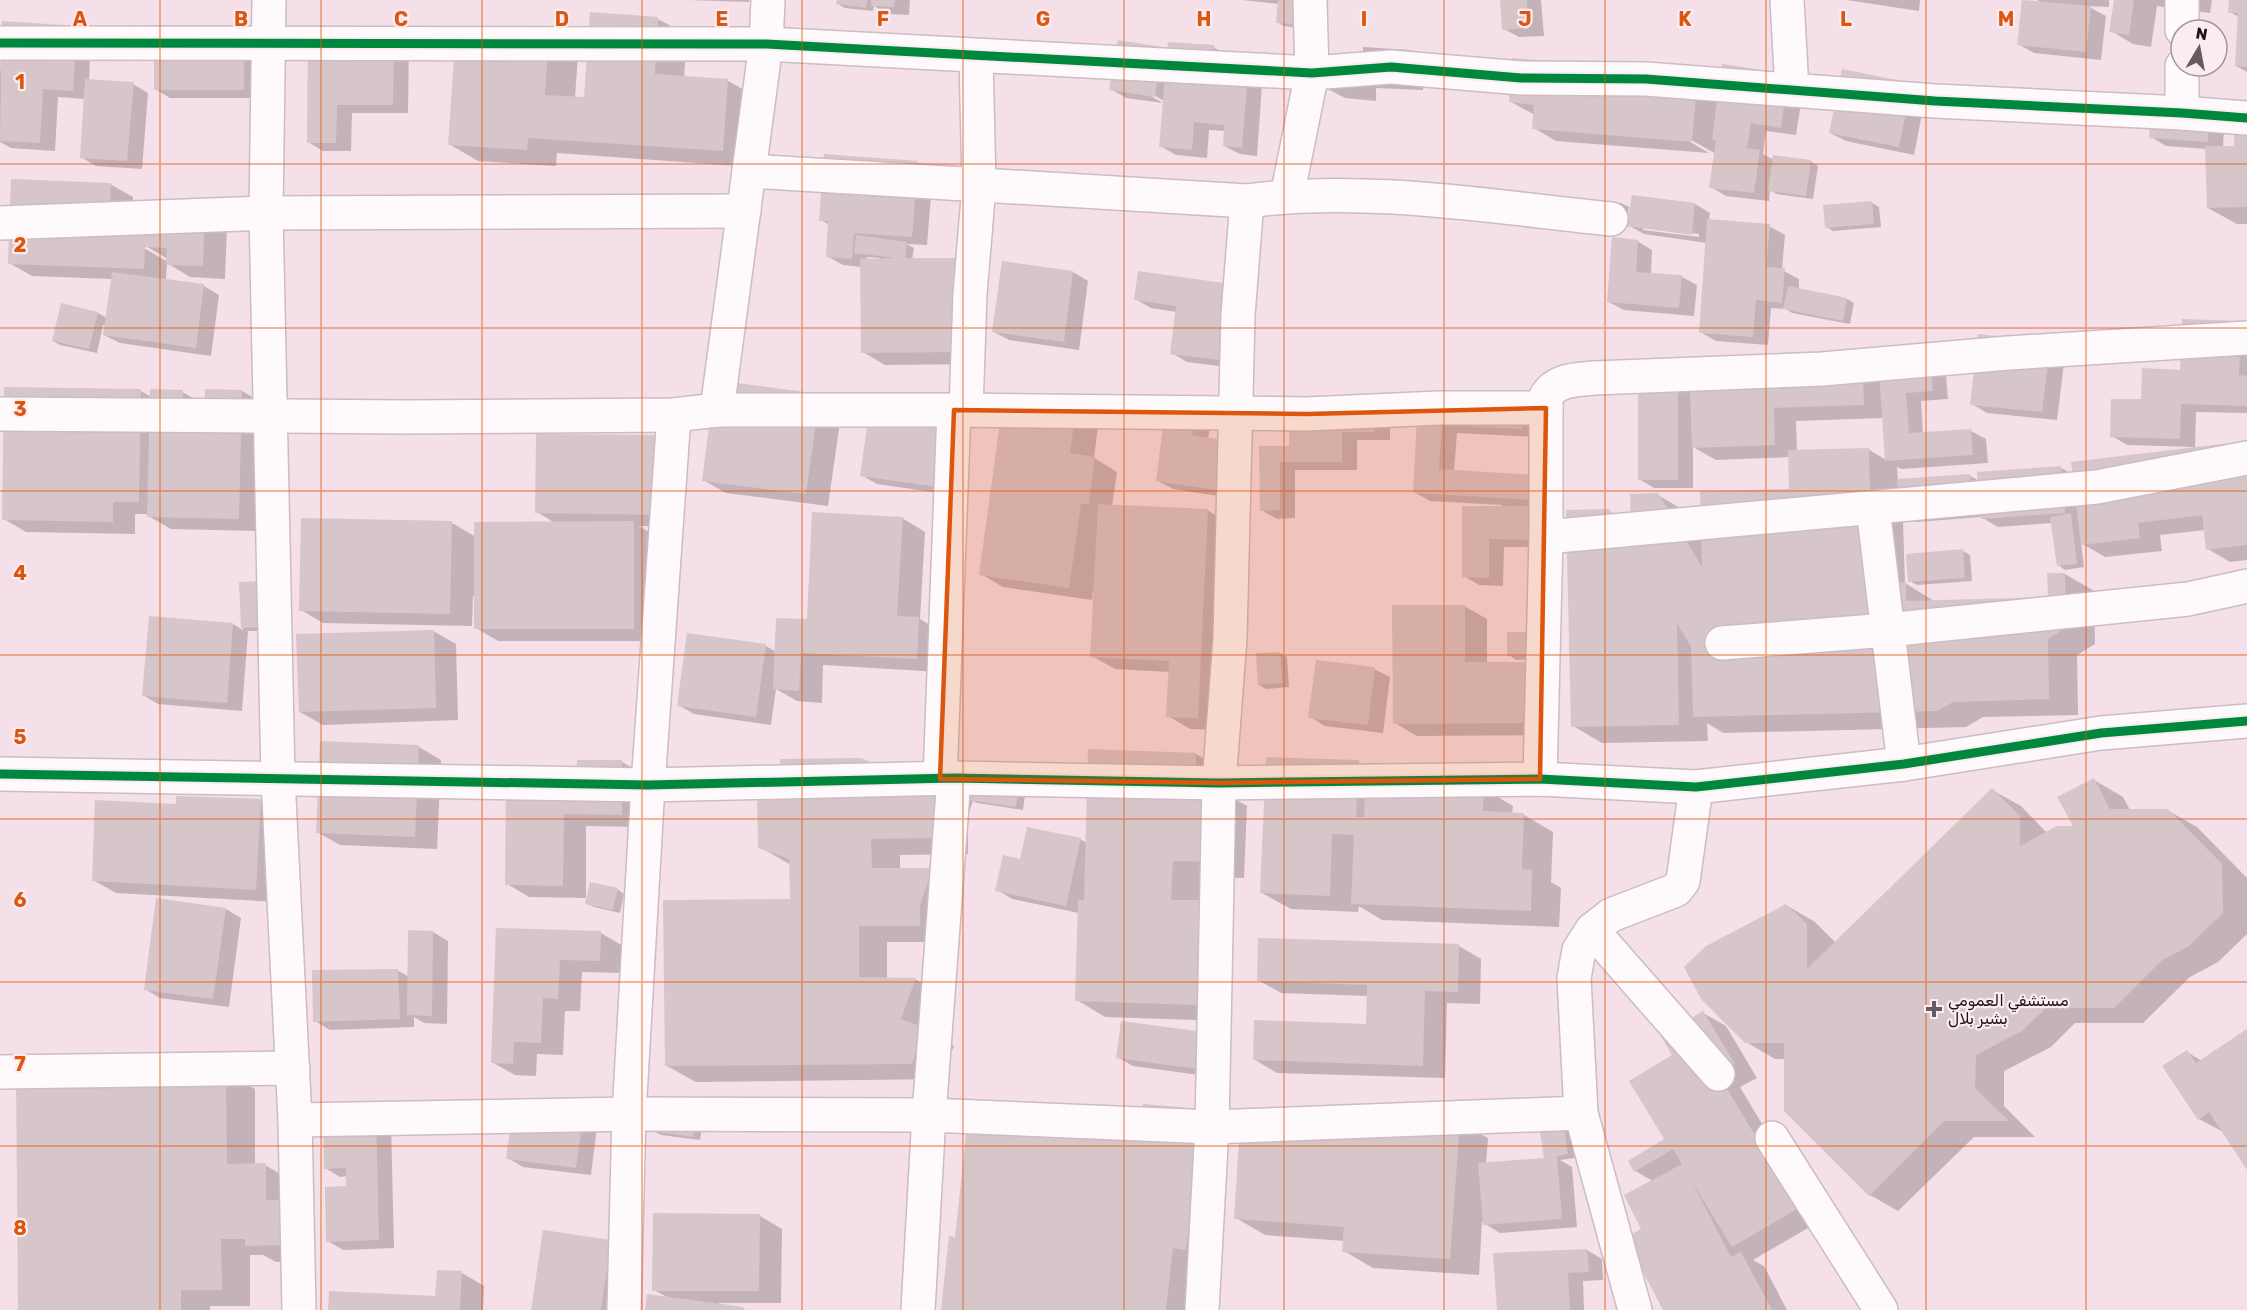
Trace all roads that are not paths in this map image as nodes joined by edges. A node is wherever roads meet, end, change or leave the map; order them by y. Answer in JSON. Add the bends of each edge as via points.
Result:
{"nodes":[{"id":1,"x":269,"y":0,"type":"edge"},
{"id":2,"x":768,"y":0,"type":"edge"},
{"id":3,"x":1310,"y":0,"type":"edge"},
{"id":4,"x":1787,"y":0,"type":"edge"},
{"id":5,"x":2182,"y":0,"type":"edge"},
{"id":6,"x":2182,"y":18,"type":"edge"},
{"id":7,"x":0,"y":43,"type":"edge"},
{"id":8,"x":269,"y":44,"type":"junction"},
{"id":9,"x":766,"y":44,"type":"junction"},
{"id":10,"x":976,"y":56,"type":"junction"},
{"id":11,"x":1312,"y":73,"type":"junction"},
{"id":12,"x":2182,"y":78,"type":"edge"},
{"id":13,"x":1792,"y":90,"type":"junction"},
{"id":14,"x":2182,"y":113,"type":"junction"},
{"id":15,"x":2247,"y":118,"type":"edge"},
{"id":16,"x":749,"y":171,"type":"junction"},
{"id":17,"x":979,"y":186,"type":"junction"},
{"id":18,"x":1287,"y":196,"type":"junction"},
{"id":19,"x":1246,"y":201,"type":"junction"},
{"id":20,"x":744,"y":211,"type":"junction"},
{"id":21,"x":266,"y":213,"type":"junction"},
{"id":22,"x":1611,"y":219,"type":"dead end"},
{"id":23,"x":0,"y":223,"type":"edge"},
{"id":24,"x":2247,"y":338,"type":"edge"},
{"id":25,"x":1546,"y":408,"type":"junction"},
{"id":26,"x":717,"y":410,"type":"junction"},
{"id":27,"x":960,"y":410,"type":"junction"},
{"id":28,"x":1235,"y":412,"type":"junction"},
{"id":29,"x":0,"y":414,"type":"edge"},
{"id":30,"x":674,"y":415,"type":"junction"},
{"id":31,"x":270,"y":416,"type":"junction"},
{"id":32,"x":2247,"y":458,"type":"edge"},
{"id":33,"x":1873,"y":508,"type":"junction"},
{"id":34,"x":1546,"y":537,"type":"junction"},
{"id":35,"x":2247,"y":586,"type":"edge"},
{"id":36,"x":1887,"y":630,"type":"junction"},
{"id":37,"x":1722,"y":643,"type":"dead end"},
{"id":38,"x":2247,"y":722,"type":"edge"},
{"id":39,"x":1904,"y":764,"type":"junction"},
{"id":40,"x":0,"y":774,"type":"edge"},
{"id":41,"x":278,"y":778,"type":"junction"},
{"id":42,"x":947,"y":778,"type":"junction"},
{"id":43,"x":1540,"y":779,"type":"junction"},
{"id":44,"x":1218,"y":783,"type":"junction"},
{"id":45,"x":648,"y":785,"type":"junction"},
{"id":46,"x":1696,"y":787,"type":"junction"},
{"id":47,"x":1592,"y":930,"type":"junction"},
{"id":48,"x":293,"y":1068,"type":"junction"},
{"id":49,"x":0,"y":1072,"type":"edge"},
{"id":50,"x":1718,"y":1074,"type":"dead end"},
{"id":51,"x":1581,"y":1113,"type":"junction"},
{"id":52,"x":629,"y":1114,"type":"junction"},
{"id":53,"x":928,"y":1115,"type":"junction"},
{"id":54,"x":295,"y":1120,"type":"junction"},
{"id":55,"x":1212,"y":1127,"type":"junction"},
{"id":56,"x":1772,"y":1138,"type":"dead end"},
{"id":57,"x":299,"y":1310,"type":"edge"},
{"id":58,"x":624,"y":1310,"type":"edge"},
{"id":59,"x":918,"y":1310,"type":"edge"},
{"id":60,"x":1202,"y":1310,"type":"edge"},
{"id":61,"x":1635,"y":1310,"type":"edge"},
{"id":62,"x":1881,"y":1310,"type":"edge"}],
"edges":[{"from":1,"to":8,"type":"street"},
{"from":2,"to":9,"type":"street"},
{"from":3,"to":11,"type":"street"},
{"from":4,"to":13,"type":"street"},
{"from":5,"to":6,"type":"street"},
{"from":7,"to":8,"type":"street"},
{"from":8,"to":9,"type":"street"},
{"from":8,"to":21,"type":"street"},
{"from":9,"to":10,"type":"street"},
{"from":9,"to":16,"type":"street"},
{"from":10,"to":11,"type":"street"},
{"from":10,"to":17,"type":"street"},
{"from":11,"to":13,"type":"street","via":[[1391,67],[1521,78],[1646,79]]},
{"from":11,"to":18,"type":"street"},
{"from":12,"to":14,"type":"street"},
{"from":13,"to":14,"type":"street","via":[[1935,102]]},
{"from":14,"to":15,"type":"street"},
{"from":16,"to":17,"type":"street"},
{"from":16,"to":20,"type":"street"},
{"from":17,"to":19,"type":"street"},
{"from":17,"to":27,"type":"street"},
{"from":18,"to":19,"type":"street"},
{"from":18,"to":22,"type":"street","via":[[1404,198]]},
{"from":19,"to":28,"type":"street"},
{"from":20,"to":21,"type":"street"},
{"from":20,"to":26,"type":"street"},
{"from":21,"to":23,"type":"street"},
{"from":21,"to":31,"type":"street"},
{"from":24,"to":25,"type":"street","via":[[1822,369],[1593,378],[1555,386],[1546,396]]},
{"from":25,"to":28,"type":"street"},
{"from":25,"to":34,"type":"street"},
{"from":26,"to":27,"type":"street"},
{"from":26,"to":30,"type":"street"},
{"from":27,"to":28,"type":"street"},
{"from":27,"to":42,"type":"street"},
{"from":28,"to":44,"type":"street","via":[[1230,638]]},
{"from":29,"to":31,"type":"street"},
{"from":30,"to":31,"type":"street"},
{"from":30,"to":45,"type":"street"},
{"from":31,"to":41,"type":"street"},
{"from":32,"to":33,"type":"street","via":[[2097,487]]},
{"from":33,"to":34,"type":"street"},
{"from":33,"to":36,"type":"street"},
{"from":34,"to":43,"type":"street"},
{"from":35,"to":36,"type":"street","via":[[2188,599]]},
{"from":36,"to":37,"type":"street"},
{"from":36,"to":39,"type":"street"},
{"from":38,"to":39,"type":"street","via":[[2101,733]]},
{"from":39,"to":46,"type":"street"},
{"from":40,"to":41,"type":"street"},
{"from":41,"to":45,"type":"street"},
{"from":41,"to":48,"type":"street"},
{"from":42,"to":44,"type":"street"},
{"from":42,"to":45,"type":"street"},
{"from":42,"to":53,"type":"street"},
{"from":43,"to":44,"type":"street"},
{"from":43,"to":46,"type":"street"},
{"from":44,"to":55,"type":"street"},
{"from":45,"to":52,"type":"street"},
{"from":46,"to":47,"type":"street","via":[[1683,880],[1676,890],[1611,915]]},
{"from":47,"to":50,"type":"street"},
{"from":47,"to":51,"type":"street","via":[[1579,950],[1574,978]]},
{"from":48,"to":49,"type":"street"},
{"from":48,"to":54,"type":"street"},
{"from":51,"to":55,"type":"street"},
{"from":51,"to":61,"type":"street"},
{"from":52,"to":53,"type":"street"},
{"from":52,"to":54,"type":"street"},
{"from":52,"to":58,"type":"street"},
{"from":53,"to":55,"type":"street"},
{"from":53,"to":59,"type":"street"},
{"from":54,"to":57,"type":"street"},
{"from":55,"to":60,"type":"street"},
{"from":56,"to":62,"type":"street"}]}
